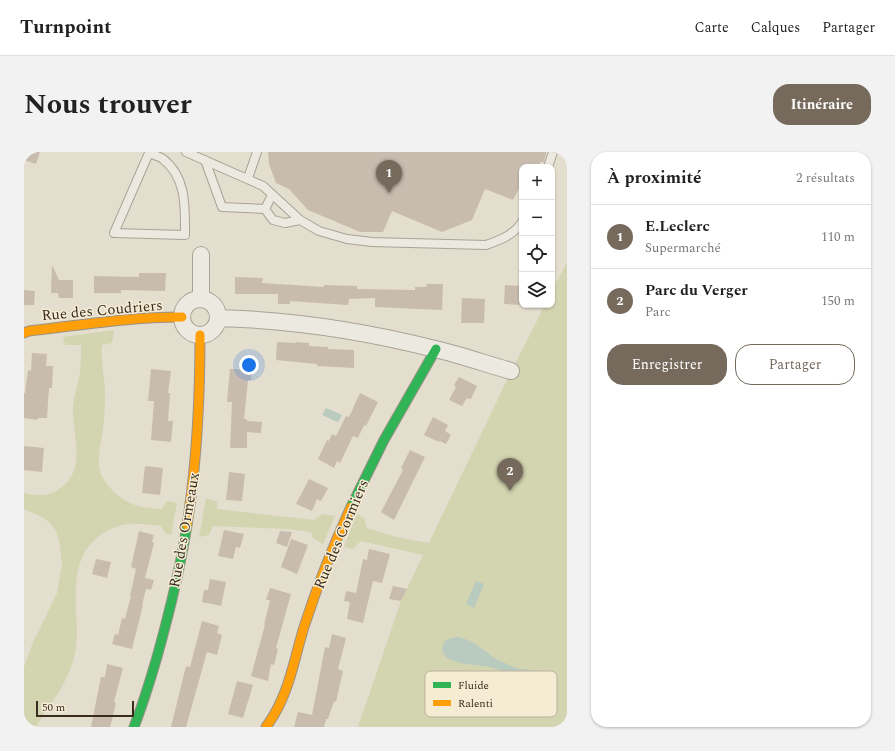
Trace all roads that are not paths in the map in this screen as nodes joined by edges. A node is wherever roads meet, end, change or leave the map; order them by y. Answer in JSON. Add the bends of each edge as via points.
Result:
{"nodes":[{"id":1,"x":149,"y":152,"type":"edge"},
{"id":2,"x":186,"y":152,"type":"edge"},
{"id":3,"x":257,"y":152,"type":"edge"},
{"id":4,"x":553,"y":152,"type":"edge"},
{"id":5,"x":205,"y":160,"type":"junction"},
{"id":6,"x":549,"y":164,"type":"edge"},
{"id":7,"x":248,"y":178,"type":"junction"},
{"id":8,"x":272,"y":194,"type":"junction"},
{"id":9,"x":265,"y":209,"type":"junction"},
{"id":10,"x":300,"y":220,"type":"junction"},
{"id":11,"x":519,"y":227,"type":"edge"},
{"id":12,"x":201,"y":255,"type":"dead end"},
{"id":13,"x":201,"y":299,"type":"junction"},
{"id":14,"x":182,"y":318,"type":"junction"},
{"id":15,"x":218,"y":318,"type":"junction"},
{"id":16,"x":24,"y":333,"type":"edge"},
{"id":17,"x":200,"y":335,"type":"junction"},
{"id":18,"x":436,"y":349,"type":"junction"},
{"id":19,"x":511,"y":371,"type":"dead end"},
{"id":20,"x":137,"y":725,"type":"edge"},
{"id":21,"x":266,"y":727,"type":"edge"}],
"edges":[{"from":1,"to":1,"type":"lane","via":[[114,233],[185,235],[184,192],[170,166],[162,158]]},
{"from":2,"to":5,"type":"lane"},
{"from":3,"to":7,"type":"lane"},
{"from":4,"to":6,"type":"lane"},
{"from":5,"to":7,"type":"lane"},
{"from":5,"to":9,"type":"lane","via":[[222,207]]},
{"from":7,"to":8,"type":"lane"},
{"from":8,"to":9,"type":"lane"},
{"from":8,"to":10,"type":"lane"},
{"from":9,"to":10,"type":"lane","via":[[273,220],[285,223]]},
{"from":10,"to":11,"type":"lane","via":[[319,231],[347,239],[465,245],[486,245],[504,238]]},
{"from":12,"to":13,"type":"street"},
{"from":13,"to":14,"type":"street","via":[[190,302]]},
{"from":13,"to":15,"type":"street","via":[[215,307]]},
{"from":14,"to":16,"type":"street","name":"Rue des Coudriers","via":[[165,317],[73,325]]},
{"from":14,"to":17,"type":"street","via":[[186,328]]},
{"from":15,"to":17,"type":"street","via":[[210,332]]},
{"from":15,"to":18,"type":"street","via":[[290,322],[340,329]]},
{"from":17,"to":20,"type":"street","name":"Rue des Ormeaux","via":[[196,458],[189,515],[170,611]]},
{"from":18,"to":19,"type":"street"},
{"from":18,"to":21,"type":"street","name":"Rue des Cormiers","via":[[392,425],[339,533],[304,628],[286,693],[279,710]]}]}
